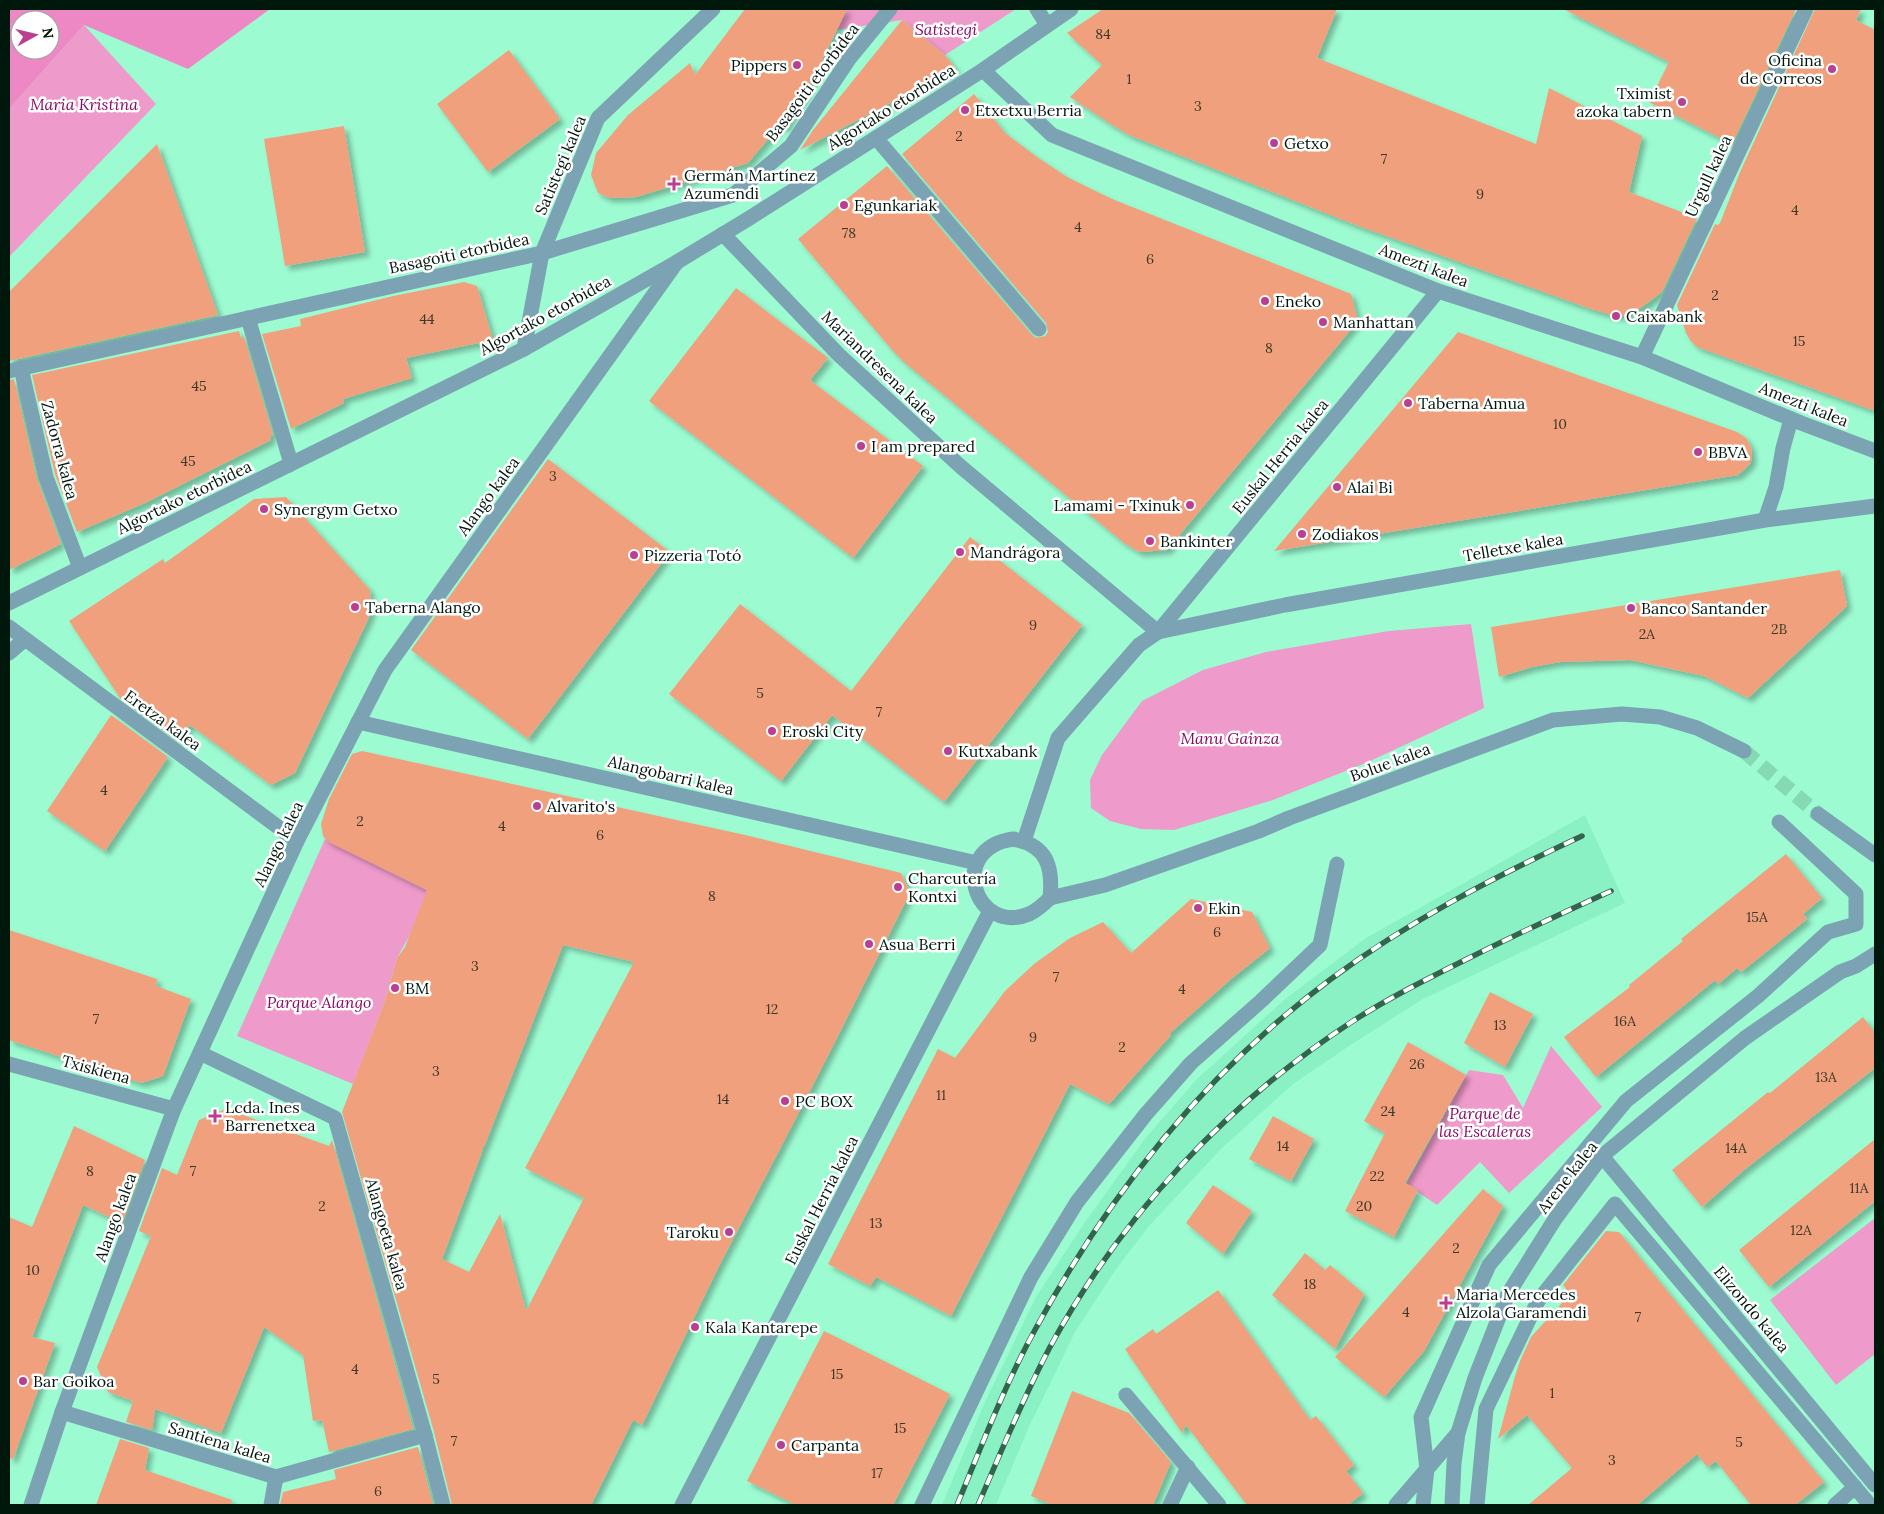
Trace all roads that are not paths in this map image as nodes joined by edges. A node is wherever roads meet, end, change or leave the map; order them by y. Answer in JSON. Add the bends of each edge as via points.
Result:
{"nodes":[{"id":1,"x":713,"y":9,"type":"edge"},
{"id":2,"x":890,"y":9,"type":"edge"},
{"id":3,"x":1037,"y":9,"type":"edge"},
{"id":4,"x":1071,"y":9,"type":"edge"},
{"id":5,"x":1806,"y":9,"type":"edge"},
{"id":6,"x":1047,"y":25,"type":"junction"},
{"id":7,"x":983,"y":70,"type":"junction"},
{"id":8,"x":876,"y":138,"type":"junction"},
{"id":9,"x":723,"y":234,"type":"junction"},
{"id":10,"x":542,"y":253,"type":"junction"},
{"id":11,"x":676,"y":262,"type":"junction"},
{"id":12,"x":1438,"y":291,"type":"junction"},
{"id":13,"x":248,"y":318,"type":"junction"},
{"id":14,"x":1039,"y":329,"type":"dead end"},
{"id":15,"x":524,"y":349,"type":"junction"},
{"id":16,"x":1642,"y":358,"type":"junction"},
{"id":17,"x":15,"y":370,"type":"edge"},
{"id":18,"x":1791,"y":419,"type":"junction"},
{"id":19,"x":1875,"y":451,"type":"edge"},
{"id":20,"x":289,"y":465,"type":"junction"},
{"id":21,"x":1875,"y":506,"type":"edge"},
{"id":22,"x":1765,"y":520,"type":"junction"},
{"id":23,"x":80,"y":568,"type":"junction"},
{"id":24,"x":9,"y":603,"type":"edge"},
{"id":25,"x":9,"y":627,"type":"edge"},
{"id":26,"x":1158,"y":632,"type":"junction"},
{"id":27,"x":24,"y":640,"type":"junction"},
{"id":28,"x":9,"y":653,"type":"edge"},
{"id":29,"x":358,"y":722,"type":"junction"},
{"id":30,"x":1744,"y":751,"type":"tunnel mouth"},
{"id":31,"x":1818,"y":814,"type":"tunnel mouth"},
{"id":32,"x":1779,"y":822,"type":"dead end"},
{"id":33,"x":297,"y":841,"type":"junction"},
{"id":34,"x":1024,"y":841,"type":"junction"},
{"id":35,"x":1875,"y":856,"type":"edge"},
{"id":36,"x":977,"y":863,"type":"junction"},
{"id":37,"x":1337,"y":864,"type":"dead end"},
{"id":38,"x":1050,"y":898,"type":"junction"},
{"id":39,"x":990,"y":911,"type":"junction"},
{"id":40,"x":1875,"y":954,"type":"edge"},
{"id":41,"x":200,"y":1053,"type":"junction"},
{"id":42,"x":9,"y":1064,"type":"edge"},
{"id":43,"x":174,"y":1108,"type":"junction"},
{"id":44,"x":1602,"y":1156,"type":"junction"},
{"id":45,"x":1126,"y":1395,"type":"dead end"},
{"id":46,"x":62,"y":1412,"type":"junction"},
{"id":47,"x":1458,"y":1433,"type":"junction"},
{"id":48,"x":425,"y":1434,"type":"junction"},
{"id":49,"x":1188,"y":1467,"type":"junction"},
{"id":50,"x":1427,"y":1469,"type":"junction"},
{"id":51,"x":276,"y":1477,"type":"junction"},
{"id":52,"x":1875,"y":1485,"type":"edge"},
{"id":53,"x":1854,"y":1487,"type":"junction"},
{"id":54,"x":31,"y":1505,"type":"edge"},
{"id":55,"x":271,"y":1505,"type":"edge"},
{"id":56,"x":443,"y":1505,"type":"edge"},
{"id":57,"x":682,"y":1505,"type":"edge"},
{"id":58,"x":922,"y":1505,"type":"edge"},
{"id":59,"x":1170,"y":1505,"type":"edge"},
{"id":60,"x":1219,"y":1505,"type":"edge"},
{"id":61,"x":1396,"y":1505,"type":"edge"},
{"id":62,"x":1423,"y":1505,"type":"edge"},
{"id":63,"x":1452,"y":1505,"type":"edge"},
{"id":64,"x":1477,"y":1505,"type":"edge"},
{"id":65,"x":1835,"y":1505,"type":"edge"},
{"id":66,"x":1870,"y":1505,"type":"edge"}],
"edges":[{"from":1,"to":10,"type":"street","name":"Satistegi kalea","via":[[598,118]]},
{"from":2,"to":10,"type":"street","name":"Basagoiti etorbidea","via":[[849,59],[791,146],[733,195]]},
{"from":3,"to":6,"type":"street"},
{"from":4,"to":6,"type":"street","name":"Algortako etorbidea"},
{"from":5,"to":16,"type":"street","name":"Urgull kalea"},
{"from":6,"to":7,"type":"street","name":"Algortako etorbidea"},
{"from":7,"to":8,"type":"street","name":"Algortako etorbidea"},
{"from":7,"to":12,"type":"street","name":"Amezti kalea","via":[[1052,135]]},
{"from":8,"to":9,"type":"street","name":"Algortako etorbidea"},
{"from":8,"to":14,"type":"street"},
{"from":9,"to":11,"type":"street","name":"Algortako etorbidea"},
{"from":9,"to":26,"type":"street","name":"Mariandresena kalea","via":[[839,355],[960,466]]},
{"from":10,"to":13,"type":"street","name":"Basagoiti etorbidea"},
{"from":10,"to":15,"type":"street","name":"Satistegi kalea"},
{"from":11,"to":15,"type":"street","name":"Algortako etorbidea"},
{"from":11,"to":29,"type":"street","name":"Alango kalea","via":[[385,670]]},
{"from":12,"to":16,"type":"street","name":"Amezti kalea"},
{"from":12,"to":26,"type":"street","name":"Euskal Herria kalea"},
{"from":13,"to":17,"type":"street","name":"Basagoiti etorbidea"},
{"from":13,"to":20,"type":"street"},
{"from":15,"to":20,"type":"street","name":"Algortako etorbidea"},
{"from":16,"to":18,"type":"street","name":"Amezti kalea"},
{"from":17,"to":23,"type":"street","name":"Zadorra kalea","via":[[46,477]]},
{"from":18,"to":19,"type":"street","name":"Amezti kalea"},
{"from":18,"to":22,"type":"street"},
{"from":20,"to":23,"type":"street","name":"Algortako etorbidea"},
{"from":21,"to":22,"type":"street","name":"Telletxe kalea"},
{"from":22,"to":26,"type":"street","name":"Telletxe kalea","via":[[1285,605]]},
{"from":23,"to":24,"type":"street","name":"Algortako etorbidea"},
{"from":25,"to":27,"type":"street","name":"Eretza kalea"},
{"from":26,"to":34,"type":"street","name":"Euskal Herria kalea","via":[[1139,645],[1058,738]]},
{"from":27,"to":28,"type":"street"},
{"from":27,"to":33,"type":"street","name":"Eretza kalea"},
{"from":29,"to":33,"type":"street","name":"Alango kalea"},
{"from":29,"to":36,"type":"street","name":"Alangobarri kalea"},
{"from":30,"to":38,"type":"street","name":"Bolue kalea","via":[[1697,728],[1660,717],[1622,714],[1553,720],[1259,831],[1104,885]]},
{"from":31,"to":35,"type":"street"},
{"from":32,"to":50,"type":"street","via":[[1856,894],[1856,924],[1828,932],[1758,996],[1626,1101],[1489,1264],[1421,1417]]},
{"from":33,"to":41,"type":"street","name":"Alango kalea"},
{"from":34,"to":36,"type":"street","via":[[997,843],[983,853]]},
{"from":34,"to":38,"type":"street","via":[[1036,847],[1051,869]]},
{"from":36,"to":39,"type":"street","via":[[975,890]]},
{"from":37,"to":58,"type":"street","via":[[1320,945],[1191,1063],[1146,1114],[1078,1202],[1031,1277]]},
{"from":38,"to":39,"type":"street","via":[[1030,914],[1016,918]]},
{"from":39,"to":57,"type":"street","name":"Euskal Herria kalea"},
{"from":40,"to":44,"type":"street","name":"Arene kalea","via":[[1840,972],[1745,1038]]},
{"from":41,"to":43,"type":"street","name":"Alango kalea"},
{"from":41,"to":48,"type":"street","name":"Alangoeta kalea","via":[[335,1118]]},
{"from":42,"to":43,"type":"street","name":"Txiskiena"},
{"from":43,"to":46,"type":"street","name":"Alango kalea"},
{"from":44,"to":47,"type":"street","name":"Arene kalea","via":[[1555,1219],[1508,1294],[1475,1378]]},
{"from":44,"to":52,"type":"street","name":"Elizondo kalea"},
{"from":45,"to":49,"type":"street"},
{"from":46,"to":51,"type":"street","name":"Santiena kalea"},
{"from":46,"to":54,"type":"street","name":"Alango kalea"},
{"from":47,"to":50,"type":"street"},
{"from":47,"to":63,"type":"street","name":"Arene kalea"},
{"from":48,"to":51,"type":"street","name":"Santiena kalea"},
{"from":48,"to":56,"type":"street","name":"Alangoeta kalea"},
{"from":49,"to":59,"type":"street"},
{"from":49,"to":60,"type":"street"},
{"from":50,"to":61,"type":"street"},
{"from":50,"to":62,"type":"street"},
{"from":51,"to":55,"type":"street"},
{"from":53,"to":64,"type":"street","via":[[1614,1204],[1538,1301],[1486,1409]]},
{"from":53,"to":65,"type":"street"},
{"from":53,"to":66,"type":"street"}]}
